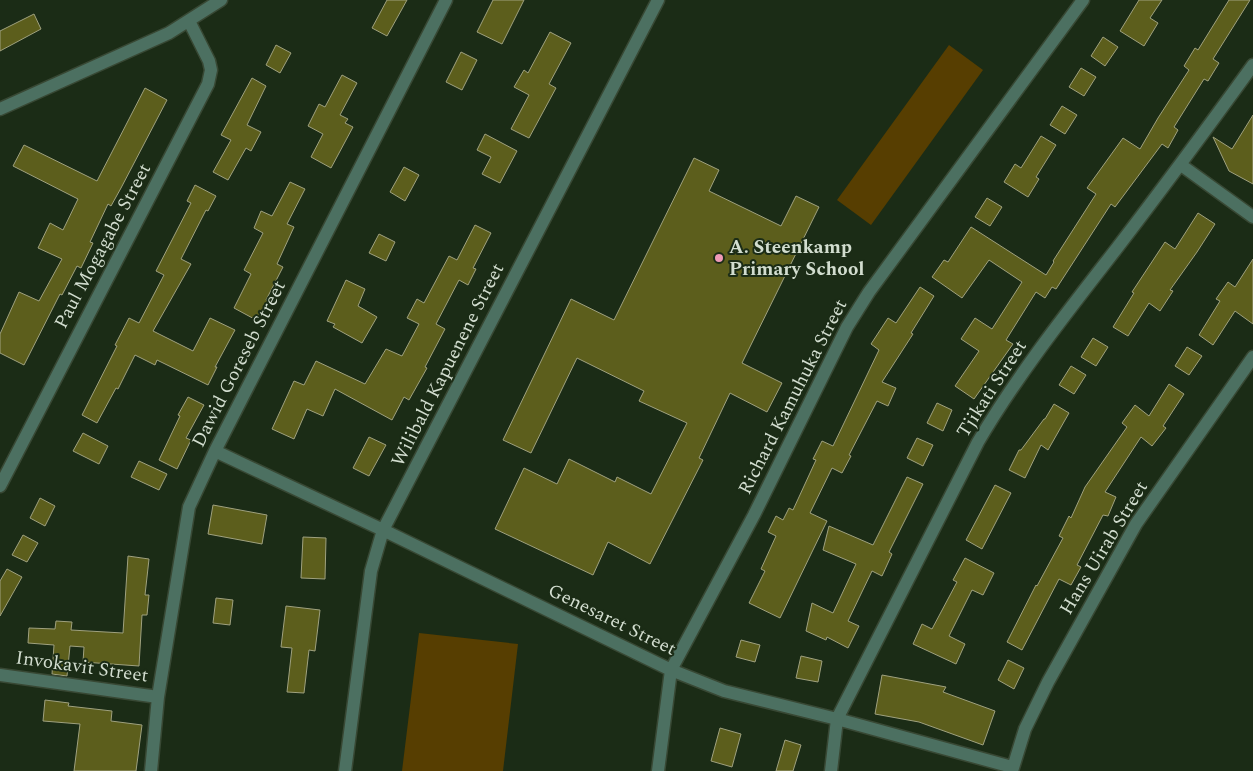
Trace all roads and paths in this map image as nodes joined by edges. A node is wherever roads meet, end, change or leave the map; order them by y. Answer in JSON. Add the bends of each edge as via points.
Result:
{"nodes":[{"id":1,"x":221,"y":0,"type":"edge"},
{"id":2,"x":446,"y":0,"type":"edge"},
{"id":3,"x":658,"y":0,"type":"edge"},
{"id":4,"x":1083,"y":0,"type":"edge"},
{"id":5,"x":189,"y":21,"type":"junction"},
{"id":6,"x":1253,"y":65,"type":"edge"},
{"id":7,"x":0,"y":109,"type":"edge"},
{"id":8,"x":1181,"y":165,"type":"junction"},
{"id":9,"x":1253,"y":217,"type":"edge"},
{"id":10,"x":1253,"y":357,"type":"edge"},
{"id":11,"x":216,"y":452,"type":"junction"},
{"id":12,"x":0,"y":486,"type":"edge"},
{"id":13,"x":383,"y":530,"type":"junction"},
{"id":14,"x":671,"y":670,"type":"junction"},
{"id":15,"x":0,"y":675,"type":"edge"},
{"id":16,"x":158,"y":697,"type":"junction"},
{"id":17,"x":837,"y":720,"type":"junction"},
{"id":18,"x":1012,"y":769,"type":"edge"},
{"id":19,"x":151,"y":771,"type":"edge"},
{"id":20,"x":345,"y":771,"type":"edge"},
{"id":21,"x":658,"y":771,"type":"edge"},
{"id":22,"x":831,"y":771,"type":"edge"}],
"edges":[{"from":1,"to":5,"type":"street"},
{"from":2,"to":11,"type":"street","name":"Dawid Goreseb Street"},
{"from":3,"to":13,"type":"street","name":"Wilibald Kapuenene Street"},
{"from":4,"to":14,"type":"street","name":"Richard Kamuhuka Street","via":[[846,327],[754,515]]},
{"from":5,"to":7,"type":"street"},
{"from":5,"to":12,"type":"street","name":"Paul Mogagabe Street","via":[[209,61],[208,84]]},
{"from":6,"to":8,"type":"street","name":"Tjikati Street"},
{"from":8,"to":9,"type":"street"},
{"from":8,"to":17,"type":"street","name":"Tjikati Street","via":[[1004,399],[978,442]]},
{"from":10,"to":18,"type":"street","name":"Hans Uirab Street","via":[[1136,524],[1048,682],[1025,729]]},
{"from":11,"to":13,"type":"street","name":"Genesaret Street"},
{"from":11,"to":16,"type":"street","name":"Dawid Goreseb Street","via":[[189,507]]},
{"from":13,"to":14,"type":"street","name":"Genesaret Street"},
{"from":13,"to":20,"type":"street","name":"Wilibald Kapuenene Street","via":[[371,571]]},
{"from":14,"to":17,"type":"street","name":"Genesaret Street","via":[[724,691]]},
{"from":14,"to":21,"type":"street","name":"Richard Kamuhuka Street"},
{"from":15,"to":16,"type":"street","name":"Invokavit Street"},
{"from":16,"to":19,"type":"street","name":"Dawid Goreseb Street"},
{"from":17,"to":18,"type":"street","name":"Genesaret Street"},
{"from":17,"to":22,"type":"street","name":"Tjikati Street"}]}
